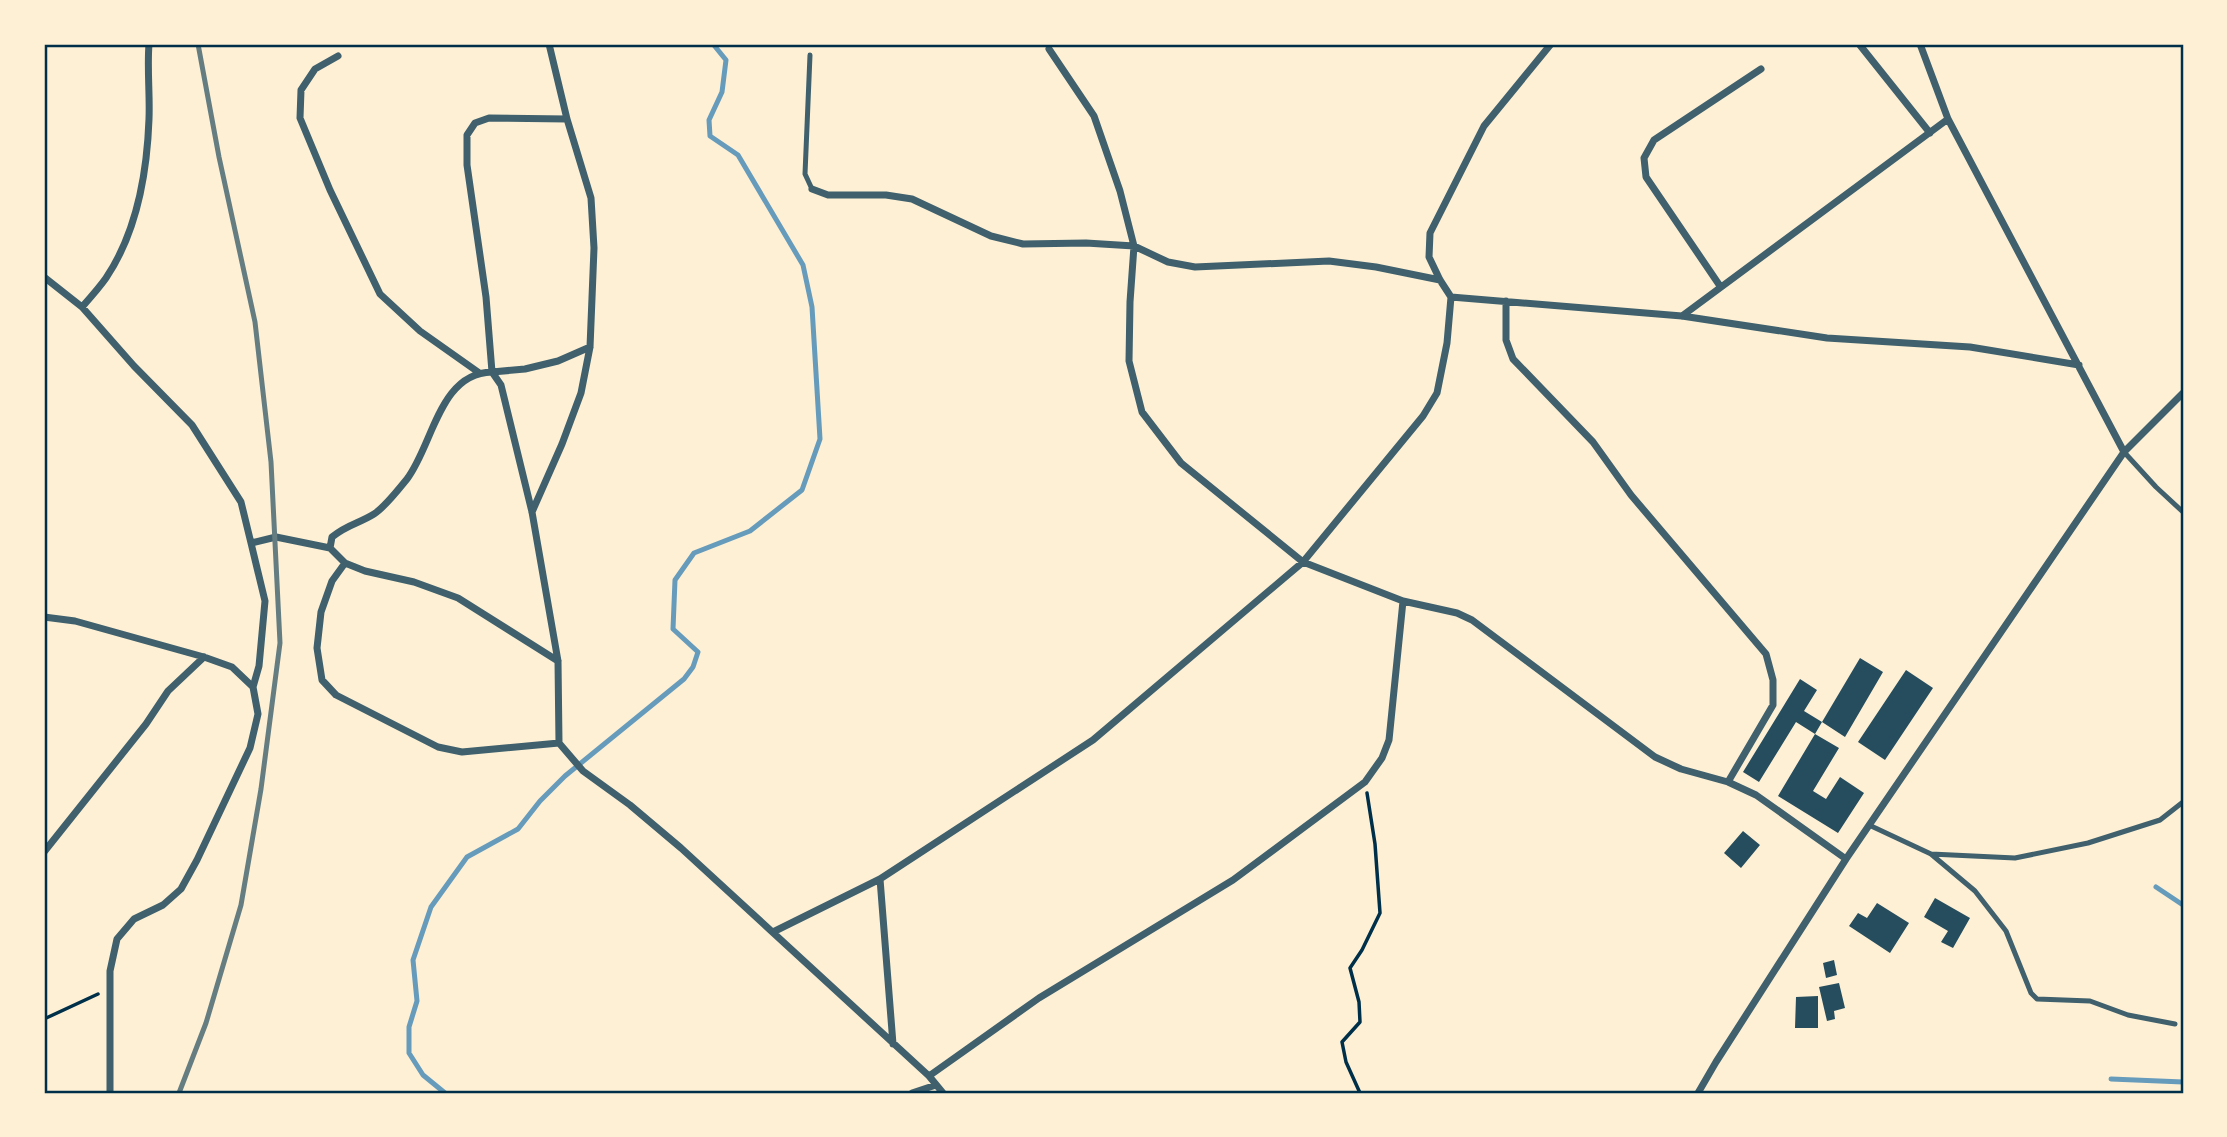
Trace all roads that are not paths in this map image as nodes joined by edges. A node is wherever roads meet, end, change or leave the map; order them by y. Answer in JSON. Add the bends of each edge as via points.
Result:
{"nodes":[{"id":1,"x":149,"y":44,"type":"edge"},
{"id":2,"x":549,"y":44,"type":"edge"},
{"id":3,"x":1551,"y":44,"type":"edge"},
{"id":4,"x":1859,"y":44,"type":"edge"},
{"id":5,"x":1920,"y":44,"type":"edge"},
{"id":6,"x":1049,"y":49,"type":"dead end"},
{"id":7,"x":338,"y":55,"type":"dead end"},
{"id":8,"x":810,"y":55,"type":"dead end"},
{"id":9,"x":1761,"y":69,"type":"dead end"},
{"id":10,"x":567,"y":119,"type":"junction"},
{"id":11,"x":1948,"y":119,"type":"junction"},
{"id":12,"x":1930,"y":133,"type":"junction"},
{"id":13,"x":812,"y":189,"type":"joint"},
{"id":14,"x":1134,"y":246,"type":"junction"},
{"id":15,"x":44,"y":277,"type":"edge"},
{"id":16,"x":1440,"y":279,"type":"junction"},
{"id":17,"x":1720,"y":286,"type":"junction"},
{"id":18,"x":1451,"y":297,"type":"junction"},
{"id":19,"x":1506,"y":301,"type":"junction"},
{"id":20,"x":82,"y":307,"type":"junction"},
{"id":21,"x":1682,"y":316,"type":"junction"},
{"id":22,"x":590,"y":347,"type":"junction"},
{"id":23,"x":2079,"y":365,"type":"junction"},
{"id":24,"x":478,"y":372,"type":"junction"},
{"id":25,"x":492,"y":372,"type":"junction"},
{"id":26,"x":2183,"y":393,"type":"edge"},
{"id":27,"x":2124,"y":452,"type":"junction"},
{"id":28,"x":532,"y":512,"type":"junction"},
{"id":29,"x":2183,"y":512,"type":"edge"},
{"id":30,"x":251,"y":543,"type":"junction"},
{"id":31,"x":330,"y":548,"type":"junction"},
{"id":32,"x":1303,"y":562,"type":"junction"},
{"id":33,"x":345,"y":563,"type":"junction"},
{"id":34,"x":1403,"y":601,"type":"junction"},
{"id":35,"x":44,"y":617,"type":"edge"},
{"id":36,"x":204,"y":657,"type":"junction"},
{"id":37,"x":558,"y":661,"type":"junction"},
{"id":38,"x":253,"y":687,"type":"junction"},
{"id":39,"x":559,"y":743,"type":"junction"},
{"id":40,"x":1728,"y":782,"type":"junction"},
{"id":41,"x":2183,"y":802,"type":"edge"},
{"id":42,"x":1869,"y":825,"type":"junction"},
{"id":43,"x":44,"y":852,"type":"edge"},
{"id":44,"x":1931,"y":854,"type":"junction"},
{"id":45,"x":1846,"y":859,"type":"junction"},
{"id":46,"x":880,"y":879,"type":"junction"},
{"id":47,"x":773,"y":932,"type":"junction"},
{"id":48,"x":2175,"y":1024,"type":"dead end"},
{"id":49,"x":893,"y":1044,"type":"junction"},
{"id":50,"x":929,"y":1076,"type":"junction"},
{"id":51,"x":936,"y":1085,"type":"junction"},
{"id":52,"x":110,"y":1093,"type":"edge"},
{"id":53,"x":912,"y":1093,"type":"edge"},
{"id":54,"x":943,"y":1093,"type":"edge"},
{"id":55,"x":1698,"y":1093,"type":"edge"}],
"edges":[{"from":1,"to":20,"type":"street","via":[[149,118],[135,218],[106,278]]},
{"from":2,"to":10,"type":"street"},
{"from":3,"to":16,"type":"street","via":[[1484,126],[1430,233],[1429,257]]},
{"from":4,"to":12,"type":"street"},
{"from":5,"to":11,"type":"street"},
{"from":6,"to":14,"type":"street","via":[[1094,116]]},
{"from":7,"to":24,"type":"street","via":[[315,69],[301,90],[300,118],[330,190],[380,294],[420,331]]},
{"from":8,"to":13,"type":"lane","via":[[805,174]]},
{"from":9,"to":17,"type":"street","via":[[1654,140],[1644,158],[1646,177]]},
{"from":10,"to":22,"type":"street","via":[[591,198]]},
{"from":10,"to":25,"type":"street","via":[[489,118],[475,123],[467,135]]},
{"from":11,"to":12,"type":"street"},
{"from":11,"to":23,"type":"street"},
{"from":12,"to":17,"type":"street"},
{"from":13,"to":14,"type":"street","via":[[828,195],[912,200],[991,236],[1023,244]]},
{"from":14,"to":16,"type":"street","via":[[1168,262],[1195,267],[1328,261]]},
{"from":14,"to":32,"type":"street","via":[[1129,361],[1142,412],[1181,463]]},
{"from":15,"to":20,"type":"street"},
{"from":16,"to":18,"type":"street"},
{"from":17,"to":21,"type":"street"},
{"from":18,"to":19,"type":"street"},
{"from":18,"to":32,"type":"street","via":[[1437,393]]},
{"from":19,"to":21,"type":"street"},
{"from":19,"to":40,"type":"street","via":[[1506,340],[1513,359],[1593,442],[1631,495],[1766,653],[1773,705]]},
{"from":20,"to":30,"type":"street","via":[[192,425],[241,502]]},
{"from":21,"to":23,"type":"street","via":[[1827,338],[1970,348]]},
{"from":22,"to":25,"type":"street","via":[[558,361]]},
{"from":22,"to":28,"type":"street","via":[[581,393]]},
{"from":23,"to":27,"type":"street"},
{"from":24,"to":25,"type":"street"},
{"from":24,"to":31,"type":"street","via":[[442,406],[408,478],[375,513],[332,537]]},
{"from":25,"to":28,"type":"street","via":[[502,385]]},
{"from":26,"to":27,"type":"street"},
{"from":27,"to":29,"type":"lane"},
{"from":27,"to":42,"type":"street"},
{"from":28,"to":37,"type":"street"},
{"from":30,"to":31,"type":"street","via":[[276,537]]},
{"from":30,"to":38,"type":"street","via":[[265,601],[260,666]]},
{"from":31,"to":33,"type":"street"},
{"from":32,"to":34,"type":"street"},
{"from":32,"to":46,"type":"street","via":[[1093,740]]},
{"from":33,"to":37,"type":"street","via":[[458,598]]},
{"from":33,"to":39,"type":"street","via":[[332,581],[321,612],[317,648],[323,680],[336,695],[438,747],[462,752]]},
{"from":34,"to":40,"type":"street","via":[[1472,620],[1655,757]]},
{"from":34,"to":50,"type":"street","via":[[1389,740],[1365,782],[1233,880],[1040,998]]},
{"from":35,"to":36,"type":"street","via":[[75,621]]},
{"from":36,"to":38,"type":"street","via":[[232,667]]},
{"from":36,"to":43,"type":"street","via":[[168,691]]},
{"from":37,"to":39,"type":"street"},
{"from":38,"to":52,"type":"street","via":[[258,714],[250,748],[181,889],[163,905],[134,919],[117,939],[110,971]]},
{"from":39,"to":47,"type":"street","via":[[583,771],[681,848]]},
{"from":40,"to":45,"type":"street","via":[[1756,795]]},
{"from":41,"to":44,"type":"lane","via":[[2160,820],[2027,856]]},
{"from":42,"to":44,"type":"lane"},
{"from":42,"to":45,"type":"street"},
{"from":44,"to":48,"type":"lane","via":[[1975,891],[2006,931],[2037,999],[2090,1001],[2128,1015]]},
{"from":45,"to":55,"type":"street"},
{"from":46,"to":47,"type":"street"},
{"from":46,"to":49,"type":"street"},
{"from":47,"to":49,"type":"street"},
{"from":49,"to":50,"type":"street"},
{"from":50,"to":51,"type":"street"},
{"from":51,"to":53,"type":"street"},
{"from":51,"to":54,"type":"street"}]}
